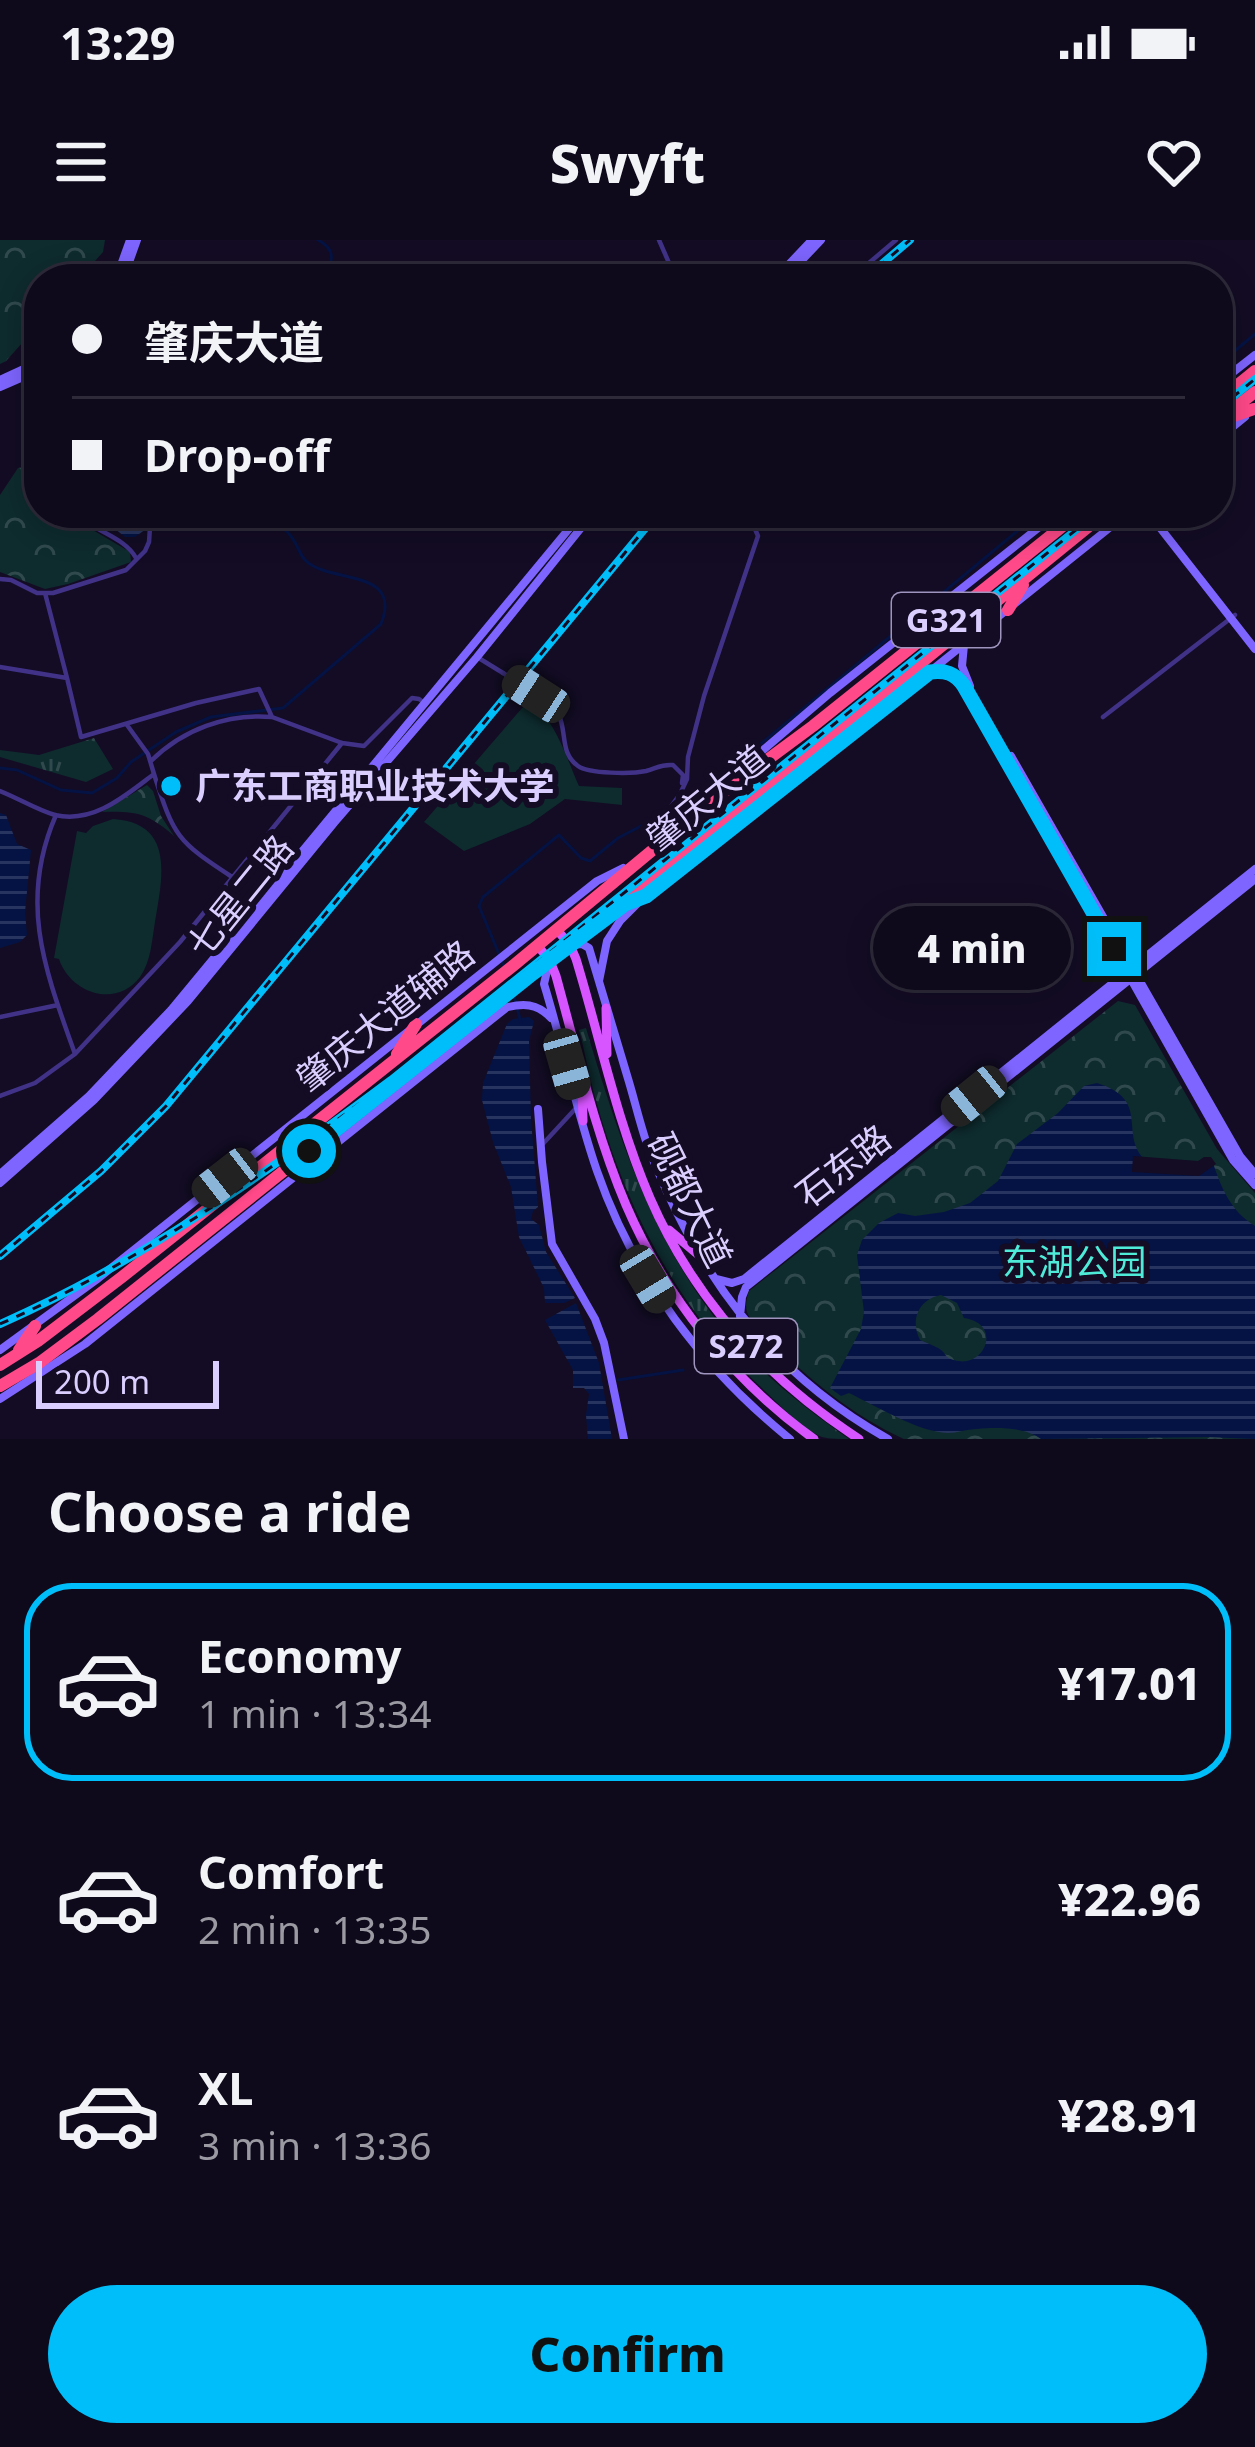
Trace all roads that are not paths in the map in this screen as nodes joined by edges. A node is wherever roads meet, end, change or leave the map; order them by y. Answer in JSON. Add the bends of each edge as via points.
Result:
{"nodes":[{"id":1,"x":817,"y":240,"type":"edge"},
{"id":2,"x":896,"y":240,"type":"edge"},
{"id":3,"x":791,"y":264,"type":"edge"},
{"id":4,"x":797,"y":264,"type":"edge"},
{"id":5,"x":868,"y":264,"type":"edge"},
{"id":6,"x":96,"y":528,"type":"edge"},
{"id":7,"x":150,"y":528,"type":"edge"},
{"id":8,"x":569,"y":528,"type":"edge"},
{"id":9,"x":581,"y":528,"type":"edge"},
{"id":10,"x":755,"y":528,"type":"edge"},
{"id":11,"x":1038,"y":528,"type":"edge"},
{"id":12,"x":1060,"y":528,"type":"edge"},
{"id":13,"x":1087,"y":528,"type":"edge"},
{"id":14,"x":1111,"y":528,"type":"edge"},
{"id":15,"x":1165,"y":528,"type":"edge"},
{"id":16,"x":136,"y":558,"type":"junction"},
{"id":17,"x":1030,"y":574,"type":"junction"},
{"id":18,"x":0,"y":580,"type":"edge"},
{"id":19,"x":45,"y":593,"type":"junction"},
{"id":20,"x":1008,"y":610,"type":"junction"},
{"id":21,"x":1233,"y":617,"type":"junction"},
{"id":22,"x":964,"y":645,"type":"junction"},
{"id":23,"x":1255,"y":645,"type":"edge"},
{"id":24,"x":477,"y":657,"type":"junction"},
{"id":25,"x":0,"y":667,"type":"edge"},
{"id":26,"x":930,"y":672,"type":"junction"},
{"id":27,"x":67,"y":678,"type":"junction"},
{"id":28,"x":426,"y":704,"type":"junction"},
{"id":29,"x":272,"y":717,"type":"junction"},
{"id":30,"x":1103,"y":717,"type":"dead end"},
{"id":31,"x":127,"y":725,"type":"junction"},
{"id":32,"x":341,"y":743,"type":"junction"},
{"id":33,"x":149,"y":757,"type":"junction"},
{"id":34,"x":154,"y":774,"type":"junction"},
{"id":35,"x":0,"y":791,"type":"edge"},
{"id":36,"x":680,"y":794,"type":"junction"},
{"id":37,"x":713,"y":800,"type":"junction"},
{"id":38,"x":56,"y":815,"type":"junction"},
{"id":39,"x":331,"y":821,"type":"junction"},
{"id":40,"x":659,"y":834,"type":"junction"},
{"id":41,"x":635,"y":862,"type":"junction"},
{"id":42,"x":1255,"y":869,"type":"edge"},
{"id":43,"x":661,"y":875,"type":"junction"},
{"id":44,"x":232,"y":877,"type":"junction"},
{"id":45,"x":1255,"y":879,"type":"edge"},
{"id":46,"x":646,"y":896,"type":"junction"},
{"id":47,"x":625,"y":904,"type":"junction"},
{"id":48,"x":557,"y":930,"type":"junction"},
{"id":49,"x":570,"y":945,"type":"junction"},
{"id":50,"x":538,"y":946,"type":"junction"},
{"id":51,"x":550,"y":961,"type":"junction"},
{"id":52,"x":1132,"y":973,"type":"junction"},
{"id":53,"x":599,"y":981,"type":"junction"},
{"id":54,"x":505,"y":1002,"type":"junction"},
{"id":55,"x":58,"y":1005,"type":"junction"},
{"id":56,"x":606,"y":1008,"type":"junction"},
{"id":57,"x":484,"y":1012,"type":"junction"},
{"id":58,"x":0,"y":1017,"type":"edge"},
{"id":59,"x":556,"y":1023,"type":"junction"},
{"id":60,"x":594,"y":1023,"type":"junction"},
{"id":61,"x":416,"y":1024,"type":"junction"},
{"id":62,"x":571,"y":1029,"type":"junction"},
{"id":63,"x":467,"y":1038,"type":"junction"},
{"id":64,"x":75,"y":1054,"type":"junction"},
{"id":65,"x":392,"y":1062,"type":"junction"},
{"id":66,"x":581,"y":1064,"type":"junction"},
{"id":67,"x":608,"y":1066,"type":"junction"},
{"id":68,"x":343,"y":1092,"type":"junction"},
{"id":69,"x":0,"y":1096,"type":"edge"},
{"id":70,"x":578,"y":1105,"type":"junction"},
{"id":71,"x":538,"y":1109,"type":"dead end"},
{"id":72,"x":583,"y":1121,"type":"junction"},
{"id":73,"x":540,"y":1147,"type":"junction"},
{"id":74,"x":1255,"y":1174,"type":"edge"},
{"id":75,"x":0,"y":1178,"type":"edge"},
{"id":76,"x":1255,"y":1186,"type":"edge"},
{"id":77,"x":664,"y":1226,"type":"junction"},
{"id":78,"x":701,"y":1257,"type":"junction"},
{"id":79,"x":716,"y":1279,"type":"junction"},
{"id":80,"x":745,"y":1283,"type":"junction"},
{"id":81,"x":740,"y":1316,"type":"junction"},
{"id":82,"x":35,"y":1326,"type":"joint"},
{"id":83,"x":773,"y":1353,"type":"junction"},
{"id":84,"x":4,"y":1358,"type":"edge"},
{"id":85,"x":725,"y":1360,"type":"junction"},
{"id":86,"x":0,"y":1386,"type":"edge"},
{"id":87,"x":801,"y":1397,"type":"junction"},
{"id":88,"x":744,"y":1399,"type":"junction"},
{"id":89,"x":0,"y":1400,"type":"edge"},
{"id":90,"x":624,"y":1439,"type":"edge"},
{"id":91,"x":790,"y":1439,"type":"edge"},
{"id":92,"x":814,"y":1439,"type":"edge"},
{"id":93,"x":859,"y":1439,"type":"edge"},
{"id":94,"x":888,"y":1439,"type":"edge"}],
"edges":[{"from":1,"to":3,"type":"street"},
{"from":1,"to":4,"type":"street"},
{"from":2,"to":5,"type":"street"},
{"from":6,"to":16,"type":"street"},
{"from":7,"to":16,"type":"street"},
{"from":8,"to":28,"type":"street","name":"七星二路"},
{"from":9,"to":24,"type":"street","name":"七星二路"},
{"from":10,"to":36,"type":"street"},
{"from":11,"to":37,"type":"street","via":[[830,693]]},
{"from":12,"to":37,"type":"highway","name":"肇庆大道","number":"G321"},
{"from":13,"to":17,"type":"highway","name":"肇庆大道","number":"G321"},
{"from":14,"to":20,"type":"street"},
{"from":15,"to":21,"type":"street"},
{"from":16,"to":19,"type":"street","via":[[127,570]]},
{"from":17,"to":20,"type":"highway"},
{"from":17,"to":43,"type":"highway","name":"肇庆大道","number":"G321"},
{"from":18,"to":19,"type":"street"},
{"from":19,"to":27,"type":"street"},
{"from":20,"to":22,"type":"street"},
{"from":21,"to":23,"type":"street"},
{"from":21,"to":30,"type":"street"},
{"from":22,"to":26,"type":"street"},
{"from":22,"to":52,"type":"street","via":[[967,681]]},
{"from":24,"to":36,"type":"street","bridge":true,"via":[[550,700],[578,766],[632,772],[674,765],[683,775]]},
{"from":24,"to":39,"type":"street","name":"七星二路"},
{"from":25,"to":27,"type":"street"},
{"from":26,"to":46,"type":"street"},
{"from":26,"to":52,"type":"street","via":[[958,677]]},
{"from":27,"to":31,"type":"street","via":[[81,736]]},
{"from":28,"to":32,"type":"street","via":[[412,698],[364,746]]},
{"from":28,"to":39,"type":"street","name":"七星二路"},
{"from":29,"to":31,"type":"street","via":[[259,688]]},
{"from":29,"to":32,"type":"street"},
{"from":29,"to":33,"type":"street","via":[[208,725]]},
{"from":31,"to":33,"type":"street"},
{"from":32,"to":44,"type":"street"},
{"from":33,"to":34,"type":"street"},
{"from":34,"to":38,"type":"street","via":[[110,806]]},
{"from":34,"to":44,"type":"street","via":[[178,836]]},
{"from":35,"to":38,"type":"street"},
{"from":36,"to":40,"type":"street"},
{"from":37,"to":40,"type":"highway","name":"肇庆大道","number":"G321"},
{"from":38,"to":55,"type":"street","via":[[36,908]]},
{"from":39,"to":75,"type":"street","name":"七星二路","via":[[171,1010]]},
{"from":40,"to":41,"type":"highway","name":"肇庆大道","number":"G321"},
{"from":41,"to":48,"type":"highway","name":"肇庆大道","number":"G321"},
{"from":41,"to":61,"type":"street","name":"肇庆大道辅路","via":[[597,881]]},
{"from":42,"to":52,"type":"street","name":"石东路"},
{"from":43,"to":46,"type":"street"},
{"from":43,"to":47,"type":"highway","name":"肇庆大道","number":"G321"},
{"from":44,"to":64,"type":"street"},
{"from":45,"to":52,"type":"street","name":"石东路"},
{"from":46,"to":47,"type":"street"},
{"from":46,"to":53,"type":"street","via":[[607,941]]},
{"from":47,"to":49,"type":"highway","name":"肇庆大道","number":"G321"},
{"from":48,"to":49,"type":"main road","name":"砚都大道","number":"S272"},
{"from":48,"to":50,"type":"highway","name":"肇庆大道","number":"G321"},
{"from":49,"to":51,"type":"highway","name":"肇庆大道","number":"G321"},
{"from":49,"to":53,"type":"street","via":[[589,948]]},
{"from":49,"to":60,"type":"main road","name":"砚都大道","number":"S272"},
{"from":50,"to":51,"type":"main road","name":"砚都大道","number":"S272"},
{"from":50,"to":65,"type":"highway","name":"肇庆大道","number":"G321"},
{"from":51,"to":54,"type":"highway","name":"肇庆大道","number":"G321"},
{"from":51,"to":59,"type":"street","via":[[544,984]]},
{"from":51,"to":62,"type":"main road","name":"砚都大道","number":"S272"},
{"from":52,"to":74,"type":"street"},
{"from":52,"to":76,"type":"street","via":[[1233,1160]]},
{"from":52,"to":80,"type":"street","name":"石东路"},
{"from":53,"to":56,"type":"street"},
{"from":54,"to":57,"type":"highway","name":"肇庆大道","number":"G321"},
{"from":54,"to":59,"type":"street","via":[[542,1010]]},
{"from":54,"to":63,"type":"street","name":"肇庆大道辅路"},
{"from":55,"to":58,"type":"street"},
{"from":55,"to":64,"type":"street"},
{"from":56,"to":67,"type":"main road"},
{"from":56,"to":78,"type":"street","via":[[645,1138]]},
{"from":57,"to":63,"type":"street"},
{"from":57,"to":86,"type":"highway","name":"肇庆大道","number":"G321","via":[[98,1319]]},
{"from":59,"to":70,"type":"street"},
{"from":60,"to":62,"type":"main road"},
{"from":60,"to":67,"type":"main road","name":"砚都大道","number":"S272"},
{"from":61,"to":65,"type":"highway"},
{"from":61,"to":68,"type":"street","name":"肇庆大道辅路"},
{"from":62,"to":66,"type":"main road","name":"砚都大道","number":"S272"},
{"from":63,"to":89,"type":"street","name":"肇庆大道辅路","via":[[102,1332]]},
{"from":64,"to":69,"type":"street"},
{"from":65,"to":68,"type":"highway","name":"肇庆大道","number":"G321"},
{"from":66,"to":72,"type":"main road"},
{"from":66,"to":85,"type":"main road","name":"砚都大道","number":"S272","via":[[635,1225]]},
{"from":67,"to":77,"type":"main road","name":"砚都大道","number":"S272"},
{"from":68,"to":82,"type":"street","name":"肇庆大道辅路"},
{"from":68,"to":84,"type":"highway","name":"肇庆大道","number":"G321","via":[[68,1319]]},
{"from":70,"to":72,"type":"street"},
{"from":70,"to":73,"type":"street"},
{"from":71,"to":73,"type":"street"},
{"from":72,"to":88,"type":"street","via":[[609,1203],[648,1279]]},
{"from":73,"to":90,"type":"street","via":[[552,1244],[595,1319]]},
{"from":77,"to":78,"type":"main road"},
{"from":77,"to":87,"type":"main road","name":"砚都大道","number":"S272","via":[[710,1302]]},
{"from":78,"to":79,"type":"street"},
{"from":79,"to":80,"type":"street"},
{"from":79,"to":81,"type":"street"},
{"from":80,"to":81,"type":"street"},
{"from":81,"to":83,"type":"street"},
{"from":82,"to":84,"type":"highway"},
{"from":83,"to":87,"type":"street"},
{"from":83,"to":94,"type":"street"},
{"from":85,"to":88,"type":"street"},
{"from":85,"to":92,"type":"main road","name":"砚都大道","number":"S272"},
{"from":87,"to":93,"type":"main road","name":"砚都大道","number":"S272"},
{"from":88,"to":91,"type":"street"}]}
